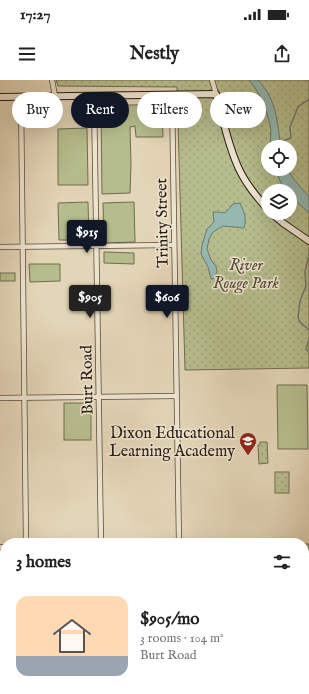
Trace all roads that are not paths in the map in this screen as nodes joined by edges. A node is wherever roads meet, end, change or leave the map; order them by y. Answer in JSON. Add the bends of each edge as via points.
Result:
{"nodes":[{"id":1,"x":52,"y":80,"type":"edge"},
{"id":2,"x":212,"y":80,"type":"edge"},
{"id":3,"x":55,"y":92,"type":"edge"},
{"id":4,"x":215,"y":92,"type":"edge"},
{"id":5,"x":0,"y":97,"type":"edge"},
{"id":6,"x":12,"y":97,"type":"edge"},
{"id":7,"x":21,"y":128,"type":"edge"},
{"id":8,"x":95,"y":128,"type":"edge"},
{"id":9,"x":172,"y":128,"type":"edge"},
{"id":10,"x":226,"y":128,"type":"edge"},
{"id":11,"x":261,"y":201,"type":"edge"},
{"id":12,"x":279,"y":220,"type":"edge"},
{"id":13,"x":309,"y":241,"type":"edge"},
{"id":14,"x":174,"y":245,"type":"junction"},
{"id":15,"x":23,"y":246,"type":"junction"},
{"id":16,"x":97,"y":246,"type":"junction"},
{"id":17,"x":0,"y":247,"type":"edge"},
{"id":18,"x":176,"y":396,"type":"junction"},
{"id":19,"x":24,"y":397,"type":"junction"},
{"id":20,"x":99,"y":397,"type":"junction"},
{"id":21,"x":0,"y":398,"type":"edge"},
{"id":22,"x":26,"y":538,"type":"edge"},
{"id":23,"x":102,"y":538,"type":"edge"},
{"id":24,"x":179,"y":538,"type":"edge"}],
"edges":[{"from":1,"to":3,"type":"street"},
{"from":2,"to":4,"type":"street"},
{"from":5,"to":6,"type":"street"},
{"from":7,"to":15,"type":"street"},
{"from":8,"to":16,"type":"street","name":"Burt Road"},
{"from":9,"to":14,"type":"street","name":"Trinity Street"},
{"from":10,"to":11,"type":"street","via":[[239,170]]},
{"from":12,"to":13,"type":"street"},
{"from":14,"to":16,"type":"street"},
{"from":14,"to":18,"type":"street","name":"Trinity Street"},
{"from":15,"to":16,"type":"street"},
{"from":15,"to":17,"type":"street"},
{"from":15,"to":19,"type":"street"},
{"from":16,"to":20,"type":"street","name":"Burt Road"},
{"from":18,"to":20,"type":"street"},
{"from":18,"to":24,"type":"street","name":"Trinity Street"},
{"from":19,"to":20,"type":"street"},
{"from":19,"to":21,"type":"street"},
{"from":19,"to":22,"type":"street"},
{"from":20,"to":23,"type":"street","name":"Burt Road"}]}
